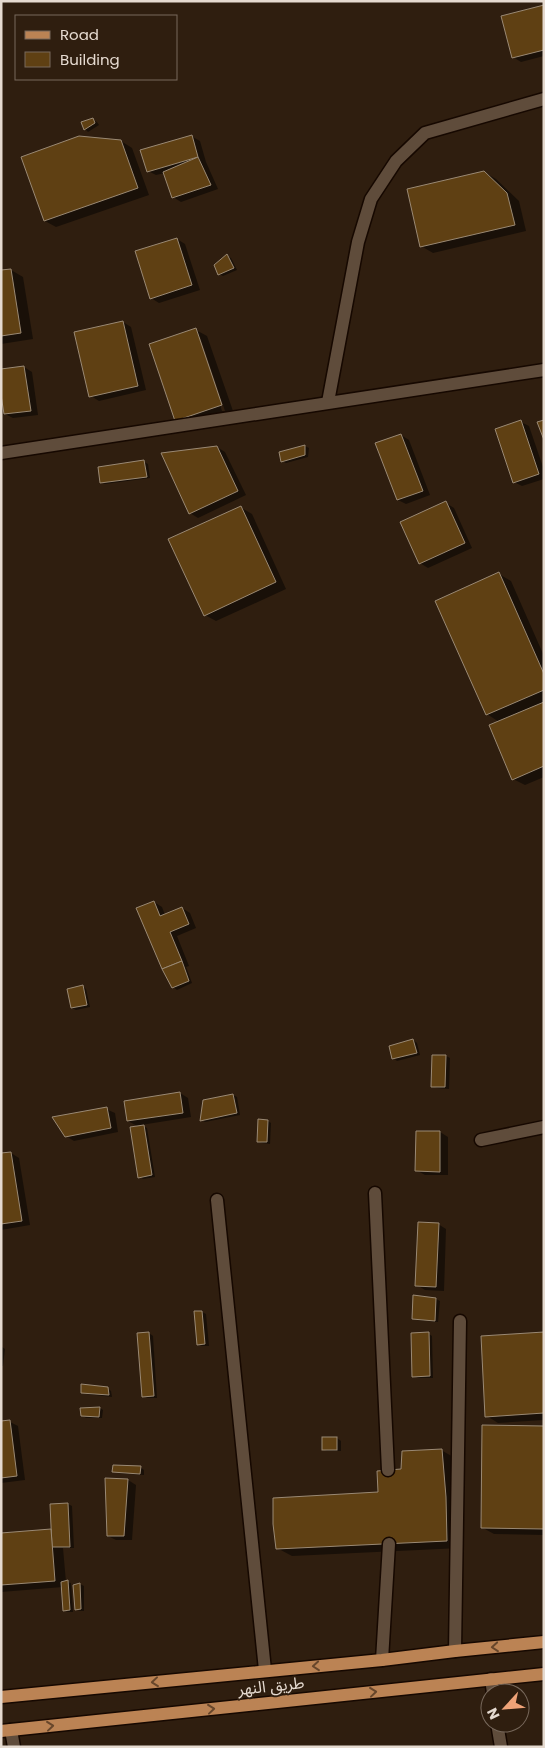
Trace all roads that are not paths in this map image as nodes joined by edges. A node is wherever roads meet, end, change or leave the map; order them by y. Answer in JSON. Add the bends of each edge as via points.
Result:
{"nodes":[{"id":1,"x":544,"y":99,"type":"edge"},
{"id":2,"x":544,"y":370,"type":"edge"},
{"id":3,"x":328,"y":402,"type":"junction"},
{"id":4,"x":1,"y":453,"type":"edge"},
{"id":5,"x":544,"y":1126,"type":"edge"},
{"id":6,"x":481,"y":1140,"type":"dead end"},
{"id":7,"x":375,"y":1193,"type":"dead end"},
{"id":8,"x":217,"y":1200,"type":"dead end"},
{"id":9,"x":460,"y":1321,"type":"dead end"},
{"id":10,"x":388,"y":1470,"type":"dead end"},
{"id":11,"x":389,"y":1544,"type":"dead end"},
{"id":12,"x":544,"y":1642,"type":"edge"},
{"id":13,"x":455,"y":1650,"type":"junction"},
{"id":14,"x":382,"y":1660,"type":"junction"},
{"id":15,"x":265,"y":1670,"type":"junction"},
{"id":16,"x":544,"y":1674,"type":"edge"},
{"id":17,"x":491,"y":1679,"type":"junction"},
{"id":18,"x":492,"y":1683,"type":"edge"},
{"id":19,"x":1,"y":1697,"type":"edge"},
{"id":20,"x":6,"y":1731,"type":"edge"},
{"id":21,"x":499,"y":1733,"type":"edge"},
{"id":22,"x":14,"y":1747,"type":"edge"},
{"id":23,"x":501,"y":1747,"type":"edge"}],
"edges":[{"from":1,"to":3,"type":"street","via":[[424,133],[396,161],[371,199],[358,242]]},
{"from":2,"to":3,"type":"street"},
{"from":3,"to":4,"type":"street"},
{"from":5,"to":6,"type":"street"},
{"from":7,"to":10,"type":"street"},
{"from":8,"to":15,"type":"street"},
{"from":9,"to":13,"type":"street"},
{"from":11,"to":14,"type":"street"},
{"from":12,"to":13,"type":"main road","name":"طريق النهر","one_way":true},
{"from":13,"to":14,"type":"main road","name":"طريق النهر"},
{"from":14,"to":15,"type":"main road","name":"طريق النهر","one_way":true},
{"from":15,"to":19,"type":"main road","name":"طريق النهر","one_way":true},
{"from":16,"to":17,"type":"main road","name":"طريق النهر"},
{"from":17,"to":18,"type":"street"},
{"from":20,"to":17,"type":"main road","name":"طريق النهر","one_way":true},
{"from":20,"to":22,"type":"street"},
{"from":21,"to":23,"type":"street"}]}
